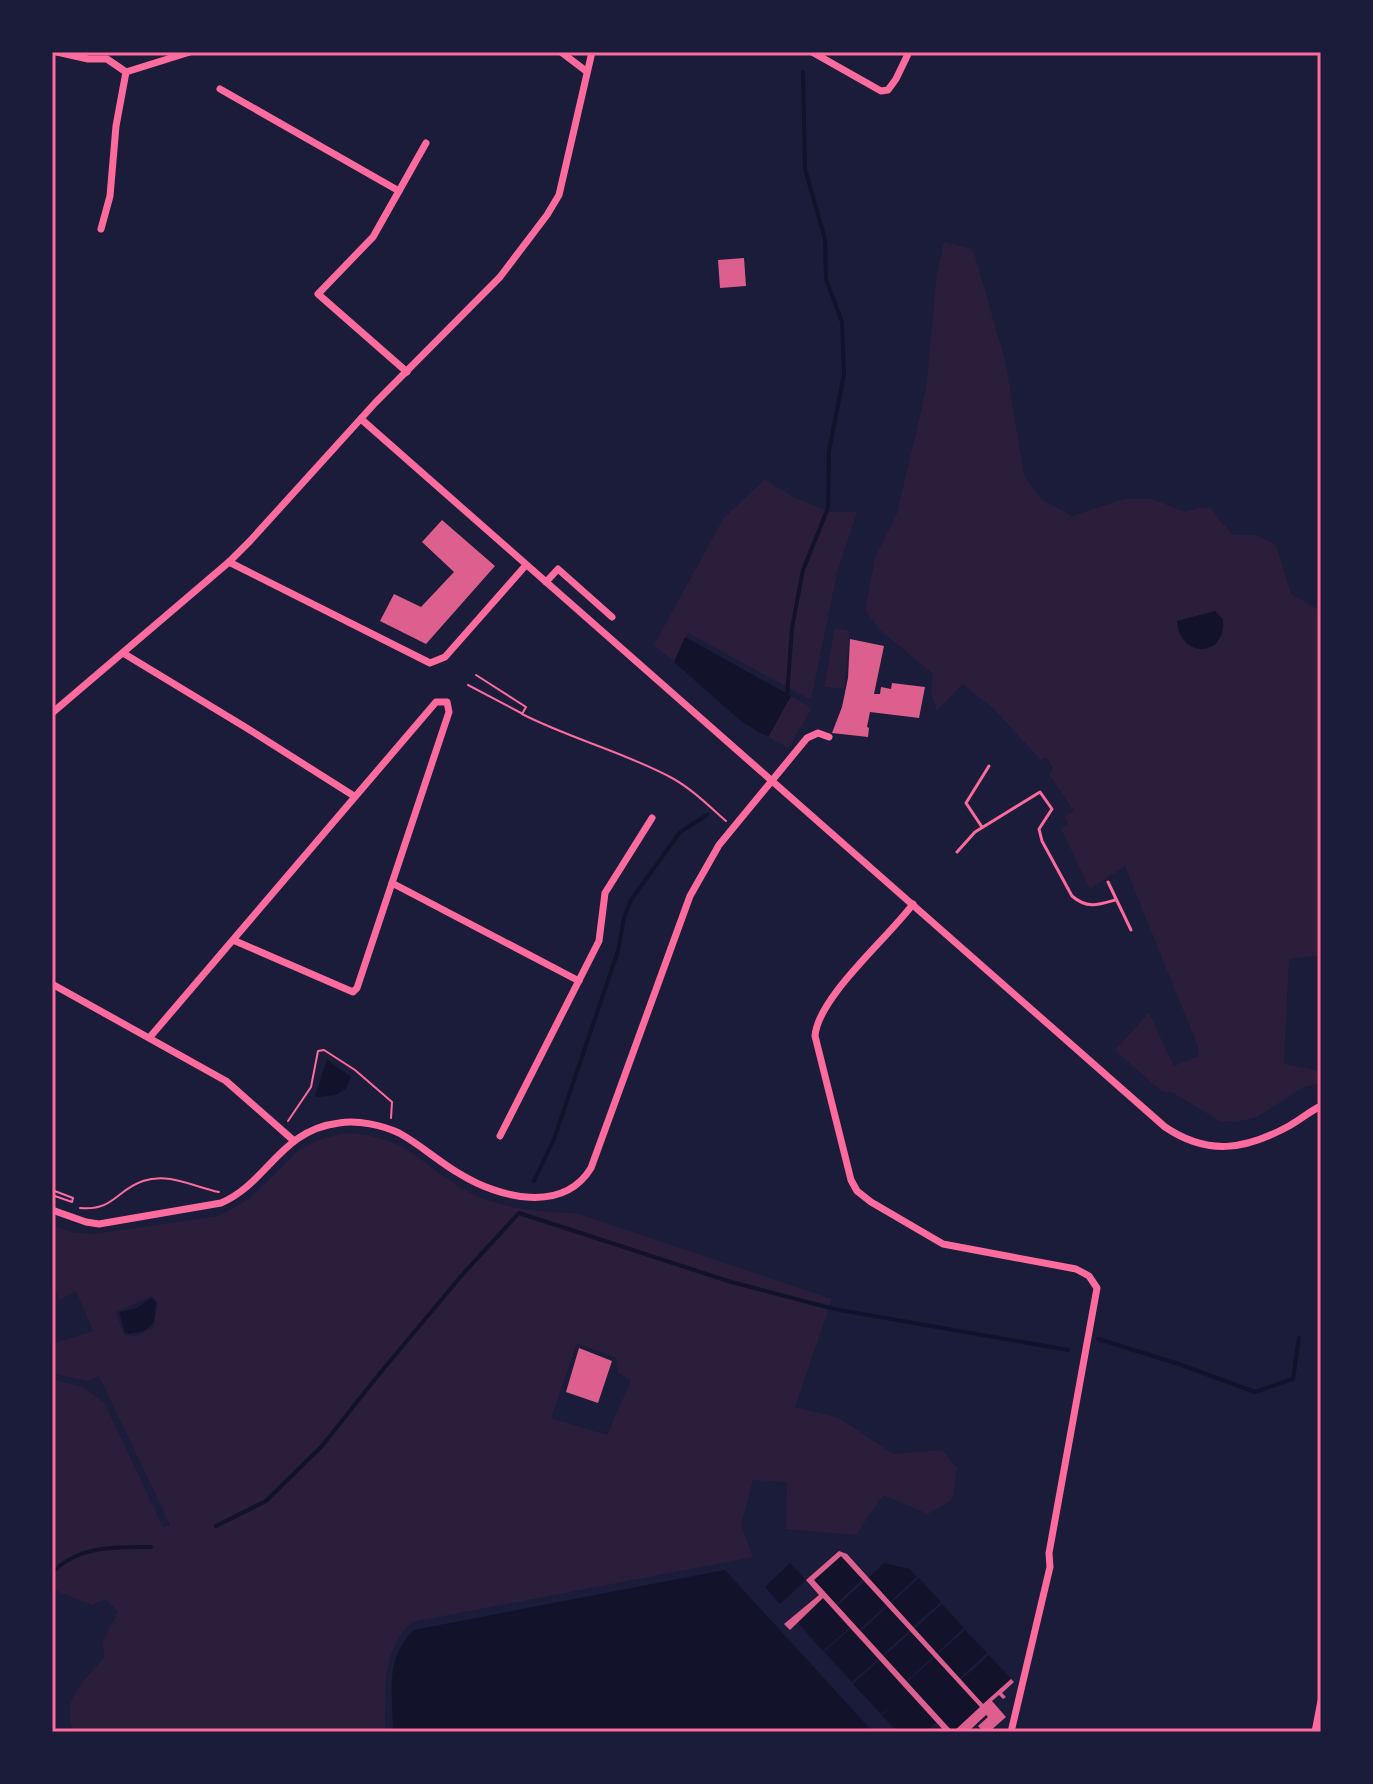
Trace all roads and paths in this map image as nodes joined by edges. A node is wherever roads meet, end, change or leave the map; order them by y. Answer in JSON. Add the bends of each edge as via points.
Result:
{"nodes":[{"id":1,"x":57,"y":52,"type":"edge"},
{"id":2,"x":190,"y":52,"type":"edge"},
{"id":3,"x":561,"y":52,"type":"edge"},
{"id":4,"x":592,"y":52,"type":"edge"},
{"id":5,"x":812,"y":52,"type":"edge"},
{"id":6,"x":909,"y":52,"type":"edge"},
{"id":7,"x":586,"y":71,"type":"junction"},
{"id":8,"x":126,"y":72,"type":"junction"},
{"id":9,"x":220,"y":89,"type":"dead end"},
{"id":10,"x":426,"y":143,"type":"dead end"},
{"id":11,"x":399,"y":191,"type":"junction"},
{"id":12,"x":101,"y":229,"type":"dead end"},
{"id":13,"x":407,"y":372,"type":"junction"},
{"id":14,"x":361,"y":419,"type":"junction"},
{"id":15,"x":229,"y":562,"type":"junction"},
{"id":16,"x":526,"y":565,"type":"junction"},
{"id":17,"x":546,"y":582,"type":"junction"},
{"id":18,"x":612,"y":617,"type":"dead end"},
{"id":19,"x":123,"y":653,"type":"junction"},
{"id":20,"x":476,"y":675,"type":"dead end"},
{"id":21,"x":468,"y":685,"type":"dead end"},
{"id":22,"x":52,"y":713,"type":"edge"},
{"id":23,"x":522,"y":714,"type":"junction"},
{"id":24,"x":829,"y":737,"type":"dead end"},
{"id":25,"x":989,"y":766,"type":"dead end"},
{"id":26,"x":771,"y":781,"type":"junction"},
{"id":27,"x":354,"y":796,"type":"junction"},
{"id":28,"x":652,"y":818,"type":"dead end"},
{"id":29,"x":724,"y":819,"type":"dead end"},
{"id":30,"x":982,"y":827,"type":"junction"},
{"id":31,"x":957,"y":852,"type":"dead end"},
{"id":32,"x":1108,"y":882,"type":"dead end"},
{"id":33,"x":392,"y":883,"type":"junction"},
{"id":34,"x":1115,"y":900,"type":"junction"},
{"id":35,"x":913,"y":904,"type":"junction"},
{"id":36,"x":1131,"y":930,"type":"dead end"},
{"id":37,"x":233,"y":940,"type":"junction"},
{"id":38,"x":579,"y":981,"type":"junction"},
{"id":39,"x":52,"y":984,"type":"edge"},
{"id":40,"x":150,"y":1037,"type":"junction"},
{"id":41,"x":1321,"y":1106,"type":"edge"},
{"id":42,"x":383,"y":1117,"type":"dead end"},
{"id":43,"x":291,"y":1125,"type":"dead end"},
{"id":44,"x":500,"y":1136,"type":"dead end"},
{"id":45,"x":293,"y":1140,"type":"junction"},
{"id":46,"x":221,"y":1192,"type":"dead end"},
{"id":47,"x":52,"y":1195,"type":"edge"},
{"id":48,"x":52,"y":1210,"type":"edge"},
{"id":49,"x":1321,"y":1701,"type":"edge"},
{"id":50,"x":1011,"y":1732,"type":"edge"},
{"id":51,"x":1315,"y":1732,"type":"edge"}],
"edges":[{"from":1,"to":8,"type":"street","via":[[107,59]]},
{"from":2,"to":8,"type":"street"},
{"from":3,"to":7,"type":"street"},
{"from":4,"to":7,"type":"street"},
{"from":5,"to":6,"type":"street","via":[[881,91],[896,79]]},
{"from":7,"to":13,"type":"street","via":[[559,195],[500,277]]},
{"from":8,"to":12,"type":"street"},
{"from":9,"to":11,"type":"street"},
{"from":10,"to":11,"type":"street"},
{"from":11,"to":13,"type":"street","via":[[373,237],[318,294]]},
{"from":13,"to":14,"type":"street"},
{"from":14,"to":15,"type":"street"},
{"from":14,"to":16,"type":"street"},
{"from":15,"to":16,"type":"street","via":[[424,662],[445,657]]},
{"from":15,"to":19,"type":"street"},
{"from":16,"to":17,"type":"street"},
{"from":17,"to":18,"type":"street","via":[[558,569]]},
{"from":17,"to":26,"type":"street"},
{"from":19,"to":22,"type":"street"},
{"from":19,"to":27,"type":"street"},
{"from":20,"to":23,"type":"path","via":[[526,707]]},
{"from":21,"to":23,"type":"path"},
{"from":23,"to":29,"type":"path","via":[[673,779]]},
{"from":24,"to":26,"type":"street","via":[[818,733],[807,738]]},
{"from":25,"to":30,"type":"lane","via":[[966,803]]},
{"from":26,"to":35,"type":"street"},
{"from":26,"to":45,"type":"street","via":[[719,845],[690,896],[584,1180],[562,1194],[524,1197],[462,1176],[389,1129],[358,1123],[324,1126]]},
{"from":27,"to":33,"type":"street","via":[[436,702],[447,702],[449,712]]},
{"from":27,"to":37,"type":"street"},
{"from":28,"to":38,"type":"street","via":[[605,893],[599,941]]},
{"from":30,"to":31,"type":"lane"},
{"from":30,"to":34,"type":"lane","via":[[1042,793],[1052,809],[1039,829],[1042,841],[1072,896],[1095,906]]},
{"from":32,"to":34,"type":"lane"},
{"from":33,"to":37,"type":"street","via":[[353,992]]},
{"from":33,"to":38,"type":"street"},
{"from":34,"to":36,"type":"lane"},
{"from":35,"to":41,"type":"street","via":[[1177,1135],[1202,1145],[1236,1147],[1270,1136]]},
{"from":35,"to":50,"type":"street","via":[[832,997],[816,1025],[851,1180],[871,1202],[943,1244],[1076,1269],[1097,1288],[1050,1567]]},
{"from":37,"to":40,"type":"street"},
{"from":38,"to":44,"type":"street"},
{"from":39,"to":40,"type":"street"},
{"from":40,"to":45,"type":"street","via":[[226,1081]]},
{"from":42,"to":43,"type":"path","via":[[391,1119],[392,1102],[324,1050],[318,1051],[311,1087],[290,1117]]},
{"from":45,"to":48,"type":"street","via":[[237,1197],[221,1203],[99,1224]]},
{"from":46,"to":47,"type":"path","via":[[154,1179],[98,1209],[73,1207]]},
{"from":49,"to":51,"type":"street"}]}
